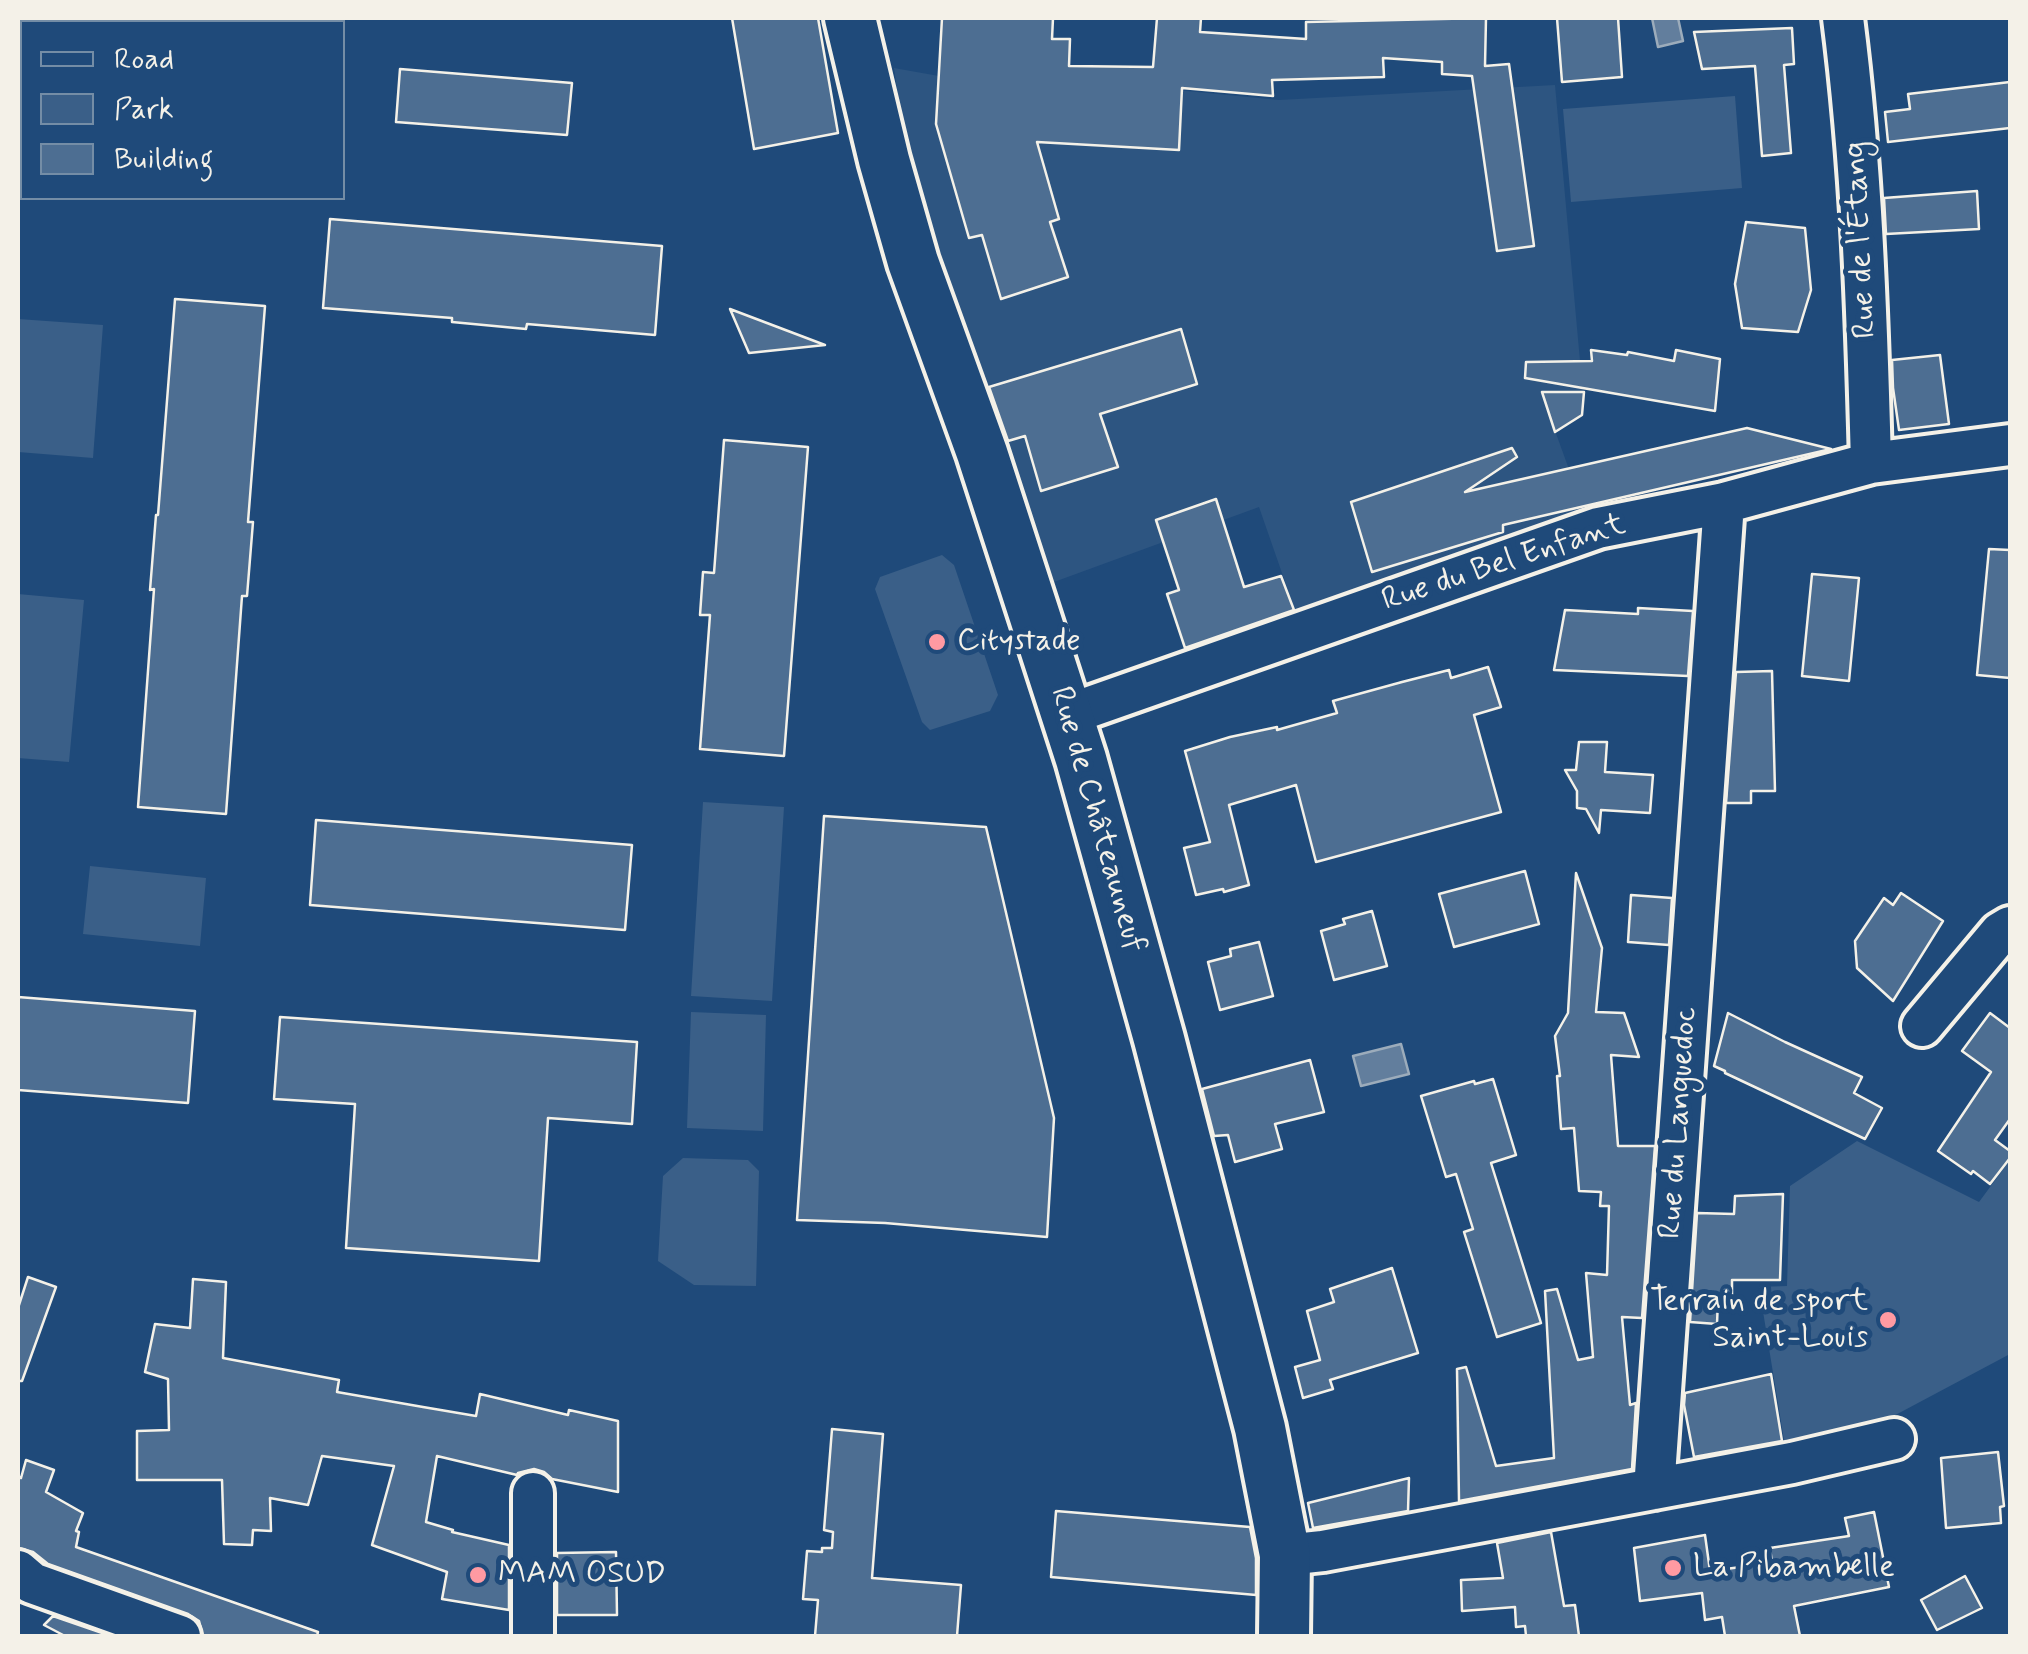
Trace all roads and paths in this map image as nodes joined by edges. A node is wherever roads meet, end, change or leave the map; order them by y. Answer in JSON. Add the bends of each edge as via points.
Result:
{"nodes":[{"id":1,"x":850,"y":18,"type":"edge"},
{"id":2,"x":1843,"y":18,"type":"edge"},
{"id":3,"x":2010,"y":444,"type":"edge"},
{"id":4,"x":1871,"y":463,"type":"junction"},
{"id":5,"x":1724,"y":503,"type":"junction"},
{"id":6,"x":1067,"y":715,"type":"junction"},
{"id":7,"x":2010,"y":926,"type":"edge"},
{"id":8,"x":1922,"y":1026,"type":"dead end"},
{"id":9,"x":1894,"y":1439,"type":"dead end"},
{"id":10,"x":1654,"y":1489,"type":"junction"},
{"id":11,"x":533,"y":1494,"type":"dead end"},
{"id":12,"x":1285,"y":1555,"type":"junction"},
{"id":13,"x":18,"y":1571,"type":"edge"},
{"id":14,"x":180,"y":1636,"type":"edge"},
{"id":15,"x":533,"y":1636,"type":"edge"},
{"id":16,"x":1284,"y":1636,"type":"edge"}],
"edges":[{"from":1,"to":6,"type":"main road","name":"Rue de Châteauneuf","via":[[913,262]]},
{"from":2,"to":4,"type":"street","name":"Rue de l'Étang","via":[[1866,271]]},
{"from":3,"to":4,"type":"street","name":"Rue du Bel Enfant"},
{"from":4,"to":5,"type":"street","name":"Rue du Bel Enfant"},
{"from":5,"to":6,"type":"street","name":"Rue du Bel Enfant","via":[[1598,528]]},
{"from":5,"to":10,"type":"street","name":"Rue du Languedoc"},
{"from":6,"to":12,"type":"main road","name":"Rue de Châteauneuf","via":[[1164,1058],[1260,1428]]},
{"from":7,"to":8,"type":"street"},
{"from":9,"to":10,"type":"street"},
{"from":10,"to":12,"type":"street"},
{"from":11,"to":15,"type":"street"},
{"from":12,"to":16,"type":"main road","name":"Rue de Châteauneuf"},
{"from":13,"to":14,"type":"street","via":[[32,1583]]}]}
